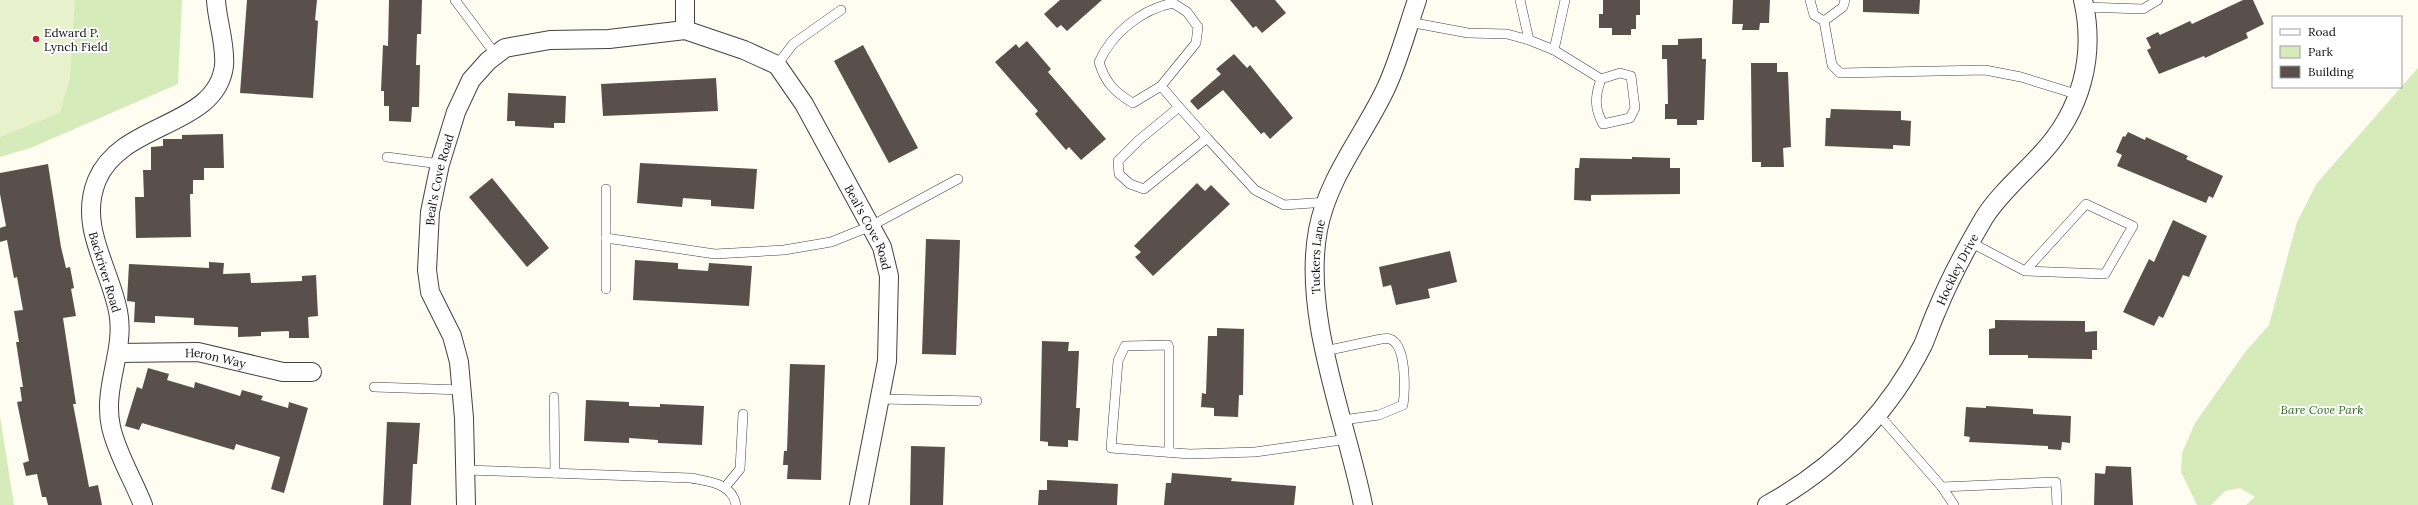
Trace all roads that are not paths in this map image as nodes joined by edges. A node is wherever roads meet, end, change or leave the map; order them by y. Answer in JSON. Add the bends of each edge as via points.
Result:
{"nodes":[{"id":1,"x":216,"y":0,"type":"edge"},
{"id":2,"x":455,"y":0,"type":"edge"},
{"id":3,"x":685,"y":0,"type":"edge"},
{"id":4,"x":1407,"y":0,"type":"edge"},
{"id":5,"x":1417,"y":0,"type":"edge"},
{"id":6,"x":1520,"y":0,"type":"edge"},
{"id":7,"x":1565,"y":0,"type":"edge"},
{"id":8,"x":1810,"y":0,"type":"edge"},
{"id":9,"x":1845,"y":0,"type":"edge"},
{"id":10,"x":2158,"y":0,"type":"edge"},
{"id":11,"x":2084,"y":3,"type":"edge"},
{"id":12,"x":841,"y":10,"type":"dead end"},
{"id":13,"x":1824,"y":21,"type":"junction"},
{"id":14,"x":1409,"y":22,"type":"junction"},
{"id":15,"x":685,"y":30,"type":"junction"},
{"id":16,"x":1529,"y":40,"type":"junction"},
{"id":17,"x":1554,"y":50,"type":"junction"},
{"id":18,"x":496,"y":55,"type":"junction"},
{"id":19,"x":777,"y":65,"type":"junction"},
{"id":20,"x":1601,"y":78,"type":"junction"},
{"id":21,"x":1161,"y":86,"type":"junction"},
{"id":22,"x":2079,"y":95,"type":"junction"},
{"id":23,"x":1180,"y":107,"type":"junction"},
{"id":24,"x":1207,"y":138,"type":"junction"},
{"id":25,"x":387,"y":157,"type":"dead end"},
{"id":26,"x":440,"y":164,"type":"junction"},
{"id":27,"x":958,"y":179,"type":"dead end"},
{"id":28,"x":606,"y":188,"type":"dead end"},
{"id":29,"x":1327,"y":202,"type":"junction"},
{"id":30,"x":871,"y":226,"type":"junction"},
{"id":31,"x":606,"y":238,"type":"junction"},
{"id":32,"x":1970,"y":242,"type":"junction"},
{"id":33,"x":2025,"y":271,"type":"junction"},
{"id":34,"x":606,"y":289,"type":"dead end"},
{"id":35,"x":1324,"y":351,"type":"junction"},
{"id":36,"x":118,"y":354,"type":"junction"},
{"id":37,"x":312,"y":372,"type":"dead end"},
{"id":38,"x":374,"y":387,"type":"dead end"},
{"id":39,"x":462,"y":390,"type":"junction"},
{"id":40,"x":554,"y":397,"type":"dead end"},
{"id":41,"x":879,"y":399,"type":"junction"},
{"id":42,"x":976,"y":401,"type":"dead end"},
{"id":43,"x":742,"y":414,"type":"dead end"},
{"id":44,"x":1878,"y":415,"type":"junction"},
{"id":45,"x":1343,"y":420,"type":"junction"},
{"id":46,"x":1348,"y":439,"type":"junction"},
{"id":47,"x":1169,"y":452,"type":"junction"},
{"id":48,"x":466,"y":470,"type":"junction"},
{"id":49,"x":554,"y":473,"type":"junction"},
{"id":50,"x":726,"y":486,"type":"junction"},
{"id":51,"x":1942,"y":487,"type":"junction"},
{"id":52,"x":142,"y":505,"type":"edge"},
{"id":53,"x":466,"y":505,"type":"edge"},
{"id":54,"x":736,"y":505,"type":"edge"},
{"id":55,"x":859,"y":505,"type":"edge"},
{"id":56,"x":1363,"y":505,"type":"edge"},
{"id":57,"x":1767,"y":505,"type":"edge"},
{"id":58,"x":1954,"y":505,"type":"edge"},
{"id":59,"x":2056,"y":505,"type":"edge"}],
"edges":[{"from":1,"to":36,"type":"street","name":"Backriver Road","via":[[224,65],[220,84],[209,100],[130,142],[113,156],[97,179],[90,203],[90,224],[118,310],[121,334]]},
{"from":2,"to":18,"type":"lane"},
{"from":3,"to":15,"type":"street"},
{"from":4,"to":14,"type":"street","name":"Tuckers Lane"},
{"from":5,"to":14,"type":"street","name":"Tuckers Lane"},
{"from":6,"to":16,"type":"lane"},
{"from":7,"to":17,"type":"lane"},
{"from":8,"to":13,"type":"lane","via":[[1814,15]]},
{"from":9,"to":13,"type":"lane","via":[[1843,7]]},
{"from":10,"to":11,"type":"lane","via":[[2143,8]]},
{"from":11,"to":22,"type":"street","name":"Hockley Drive","via":[[2088,46],[2085,74]]},
{"from":12,"to":19,"type":"lane","via":[[793,44]]},
{"from":13,"to":22,"type":"lane","via":[[1832,66],[1840,73],[1985,70],[2021,77]]},
{"from":14,"to":16,"type":"lane","via":[[1468,33],[1506,34]]},
{"from":14,"to":29,"type":"street","name":"Tuckers Lane","via":[[1386,88],[1336,178]]},
{"from":15,"to":18,"type":"street","name":"Beal's Cove Road","via":[[609,39],[550,40],[505,48]]},
{"from":15,"to":19,"type":"street","name":"Beal's Cove Road","via":[[744,50]]},
{"from":16,"to":17,"type":"lane"},
{"from":17,"to":20,"type":"lane"},
{"from":18,"to":26,"type":"street","name":"Beal's Cove Road","via":[[471,80],[456,112]]},
{"from":19,"to":30,"type":"street","name":"Beal's Cove Road","via":[[804,104]]},
{"from":20,"to":20,"type":"lane","via":[[1595,96],[1597,113],[1604,124],[1630,118],[1635,108],[1631,76],[1620,73]]},
{"from":21,"to":21,"type":"lane","via":[[1196,43],[1198,26],[1188,12],[1173,3],[1156,6],[1136,19],[1104,51],[1099,62],[1104,78],[1117,94],[1133,102]]},
{"from":21,"to":23,"type":"lane"},
{"from":22,"to":32,"type":"street","name":"Hockley Drive","via":[[2057,135],[1987,214]]},
{"from":23,"to":24,"type":"lane"},
{"from":23,"to":24,"type":"lane","via":[[1139,140],[1118,162],[1119,174],[1130,184],[1144,189]]},
{"from":24,"to":29,"type":"lane","via":[[1255,190],[1284,205]]},
{"from":25,"to":26,"type":"lane"},
{"from":26,"to":39,"type":"street","name":"Beal's Cove Road","via":[[430,212],[427,270],[430,292],[452,336],[459,362]]},
{"from":27,"to":30,"type":"lane"},
{"from":28,"to":31,"type":"lane"},
{"from":29,"to":35,"type":"street","name":"Tuckers Lane","via":[[1318,229],[1315,264],[1317,303]]},
{"from":30,"to":31,"type":"lane","via":[[831,242],[784,250],[715,254]]},
{"from":30,"to":41,"type":"street","name":"Beal's Cove Road","via":[[882,247],[890,276],[887,361]]},
{"from":31,"to":34,"type":"lane"},
{"from":32,"to":33,"type":"lane"},
{"from":32,"to":44,"type":"street","name":"Hockley Drive","via":[[1923,344],[1903,380]]},
{"from":33,"to":33,"type":"lane","via":[[2105,274],[2133,226],[2086,204]]},
{"from":35,"to":45,"type":"street","name":"Tuckers Lane"},
{"from":35,"to":45,"type":"lane","via":[[1390,339],[1396,344],[1402,362],[1405,380],[1403,405],[1379,415]]},
{"from":36,"to":37,"type":"street","name":"Heron Way","via":[[198,352],[283,372]]},
{"from":36,"to":52,"type":"street","name":"Backriver Road","via":[[111,382],[111,426]]},
{"from":38,"to":39,"type":"lane"},
{"from":39,"to":48,"type":"street","name":"Beal's Cove Road"},
{"from":40,"to":49,"type":"lane"},
{"from":41,"to":42,"type":"lane"},
{"from":41,"to":55,"type":"street","name":"Beal's Cove Road"},
{"from":43,"to":50,"type":"lane","via":[[740,469]]},
{"from":44,"to":51,"type":"lane"},
{"from":44,"to":57,"type":"street","name":"Hockley Drive","via":[[1855,441],[1819,472]]},
{"from":45,"to":46,"type":"street","name":"Tuckers Lane"},
{"from":46,"to":47,"type":"lane","via":[[1255,452]]},
{"from":46,"to":56,"type":"street","name":"Tuckers Lane"},
{"from":47,"to":47,"type":"lane","via":[[1170,348],[1168,345],[1125,346],[1118,361],[1111,448]]},
{"from":48,"to":49,"type":"lane"},
{"from":48,"to":53,"type":"street","name":"Beal's Cove Road"},
{"from":49,"to":50,"type":"lane","via":[[691,478]]},
{"from":50,"to":54,"type":"lane","via":[[735,498]]},
{"from":51,"to":58,"type":"lane"},
{"from":51,"to":59,"type":"lane","via":[[2056,482]]}]}
